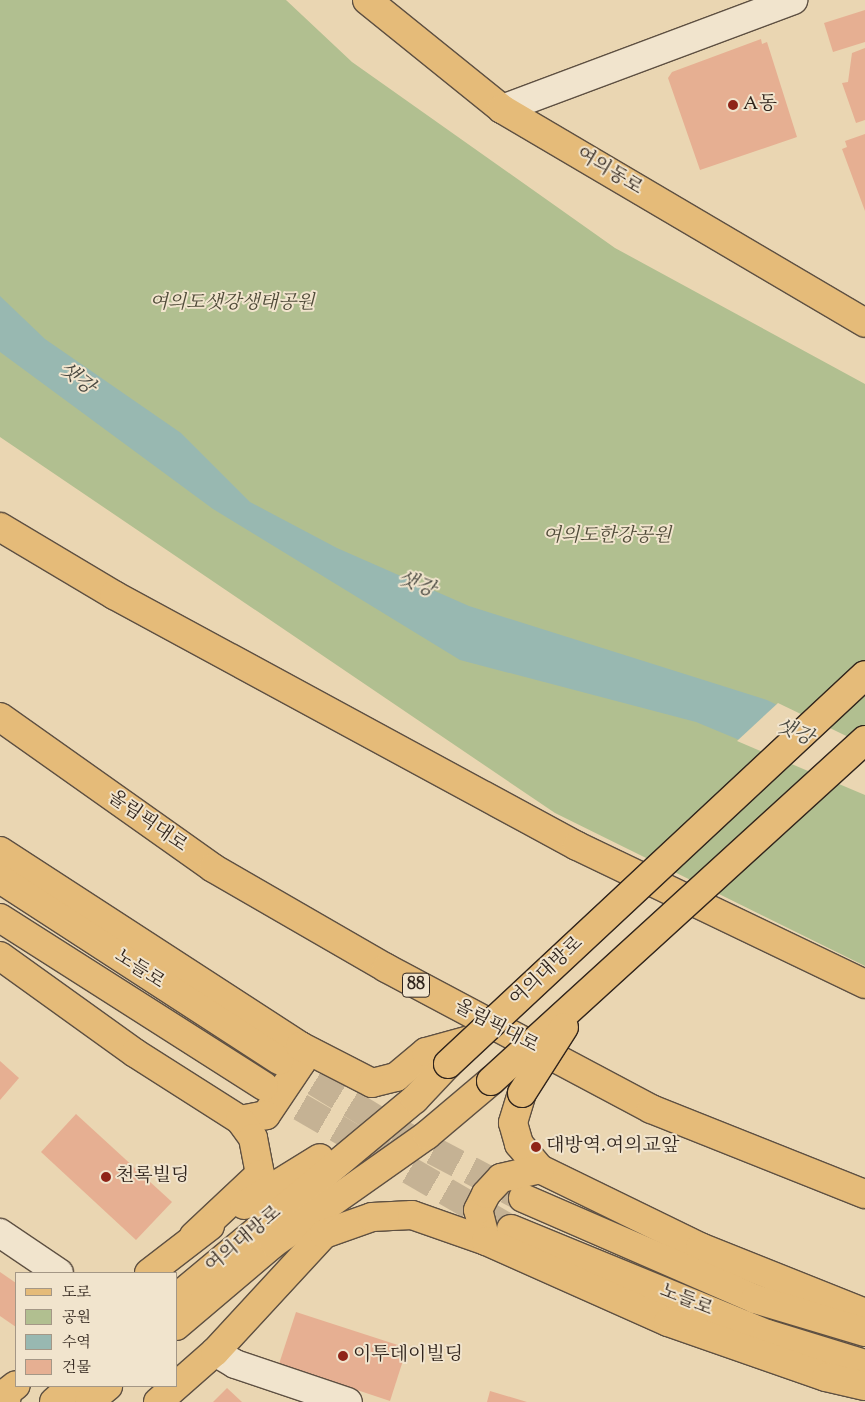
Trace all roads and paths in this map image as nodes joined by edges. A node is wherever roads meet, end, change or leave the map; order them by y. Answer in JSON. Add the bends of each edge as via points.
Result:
{"nodes":[{"id":1,"x":367,"y":0,"type":"edge"},
{"id":2,"x":793,"y":0,"type":"edge"},
{"id":3,"x":502,"y":109,"type":"junction"},
{"id":4,"x":865,"y":323,"type":"edge"},
{"id":5,"x":0,"y":527,"type":"edge"},
{"id":6,"x":865,"y":675,"type":"edge"},
{"id":7,"x":0,"y":717,"type":"edge"},
{"id":8,"x":865,"y":740,"type":"edge"},
{"id":9,"x":0,"y":851,"type":"edge"},
{"id":10,"x":0,"y":879,"type":"edge"},
{"id":11,"x":0,"y":918,"type":"edge"},
{"id":12,"x":0,"y":956,"type":"edge"},
{"id":13,"x":865,"y":984,"type":"edge"},
{"id":14,"x":582,"y":998,"type":"junction"},
{"id":15,"x":289,"y":1053,"type":"junction"},
{"id":16,"x":437,"y":1058,"type":"junction"},
{"id":17,"x":264,"y":1086,"type":"tunnel mouth"},
{"id":18,"x":415,"y":1099,"type":"junction"},
{"id":19,"x":240,"y":1120,"type":"junction"},
{"id":20,"x":403,"y":1152,"type":"junction"},
{"id":21,"x":540,"y":1168,"type":"junction"},
{"id":22,"x":865,"y":1194,"type":"edge"},
{"id":23,"x":524,"y":1198,"type":"tunnel mouth"},
{"id":24,"x":511,"y":1229,"type":"tunnel mouth"},
{"id":25,"x":0,"y":1233,"type":"edge"},
{"id":26,"x":194,"y":1236,"type":"junction"},
{"id":27,"x":325,"y":1237,"type":"junction"},
{"id":28,"x":486,"y":1241,"type":"junction"},
{"id":29,"x":58,"y":1272,"type":"edge"},
{"id":30,"x":150,"y":1272,"type":"edge"},
{"id":31,"x":178,"y":1296,"type":"edge"},
{"id":32,"x":865,"y":1313,"type":"edge"},
{"id":33,"x":178,"y":1324,"type":"edge"},
{"id":34,"x":865,"y":1332,"type":"edge"},
{"id":35,"x":215,"y":1352,"type":"junction"},
{"id":36,"x":865,"y":1364,"type":"edge"},
{"id":37,"x":178,"y":1384,"type":"edge"},
{"id":38,"x":865,"y":1386,"type":"edge"},
{"id":39,"x":71,"y":1387,"type":"edge"},
{"id":40,"x":107,"y":1387,"type":"edge"},
{"id":41,"x":175,"y":1387,"type":"edge"},
{"id":42,"x":54,"y":1402,"type":"edge"},
{"id":43,"x":89,"y":1402,"type":"edge"},
{"id":44,"x":158,"y":1402,"type":"edge"},
{"id":45,"x":348,"y":1402,"type":"edge"}],
"edges":[{"from":1,"to":3,"type":"main road","name":"여의동로"},
{"from":2,"to":3,"type":"street"},
{"from":3,"to":4,"type":"main road","name":"여의동로"},
{"from":5,"to":13,"type":"main road","via":[[114,595],[577,846]]},
{"from":6,"to":16,"type":"main road","name":"여의대방로","bridge":true,"via":[[477,1038]]},
{"from":7,"to":22,"type":"main road","name":"올림픽대로","number":"88","via":[[213,868],[386,968],[651,1109]]},
{"from":8,"to":14,"type":"main road","name":"여의대방로","bridge":true},
{"from":9,"to":15,"type":"main road"},
{"from":10,"to":15,"type":"main road","name":"노들로"},
{"from":11,"to":17,"type":"main road","name":"노들로"},
{"from":12,"to":19,"type":"main road","via":[[135,1053]]},
{"from":14,"to":20,"type":"main road","name":"여의대방로","bridge":true,"via":[[490,1081]]},
{"from":14,"to":21,"type":"main road","bridge":true,"via":[[522,1094],[513,1123],[519,1144]]},
{"from":15,"to":16,"type":"main road","via":[[372,1083],[396,1077]]},
{"from":15,"to":19,"type":"main road","via":[[301,1063],[266,1115]]},
{"from":16,"to":18,"type":"main road","name":"여의대방로"},
{"from":18,"to":26,"type":"main road"},
{"from":18,"to":31,"type":"main road","name":"여의대방로"},
{"from":19,"to":26,"type":"main road","via":[[259,1154],[260,1174]]},
{"from":20,"to":27,"type":"main road"},
{"from":20,"to":33,"type":"main road","name":"여의대방로","via":[[274,1243]]},
{"from":21,"to":28,"type":"main road","via":[[501,1178],[486,1194],[478,1210]]},
{"from":21,"to":32,"type":"main road","via":[[700,1247]]},
{"from":23,"to":34,"type":"main road","name":"노들로","via":[[755,1299]]},
{"from":24,"to":36,"type":"main road","name":"노들로","via":[[767,1334]]},
{"from":25,"to":29,"type":"street"},
{"from":26,"to":30,"type":"main road"},
{"from":27,"to":28,"type":"main road","via":[[372,1217],[412,1215]]},
{"from":27,"to":35,"type":"main road"},
{"from":28,"to":38,"type":"main road","via":[[668,1322],[826,1377]]},
{"from":35,"to":37,"type":"main road"},
{"from":35,"to":45,"type":"street","via":[[236,1364]]},
{"from":39,"to":42,"type":"main road"},
{"from":40,"to":43,"type":"main road"},
{"from":41,"to":44,"type":"main road"}]}
